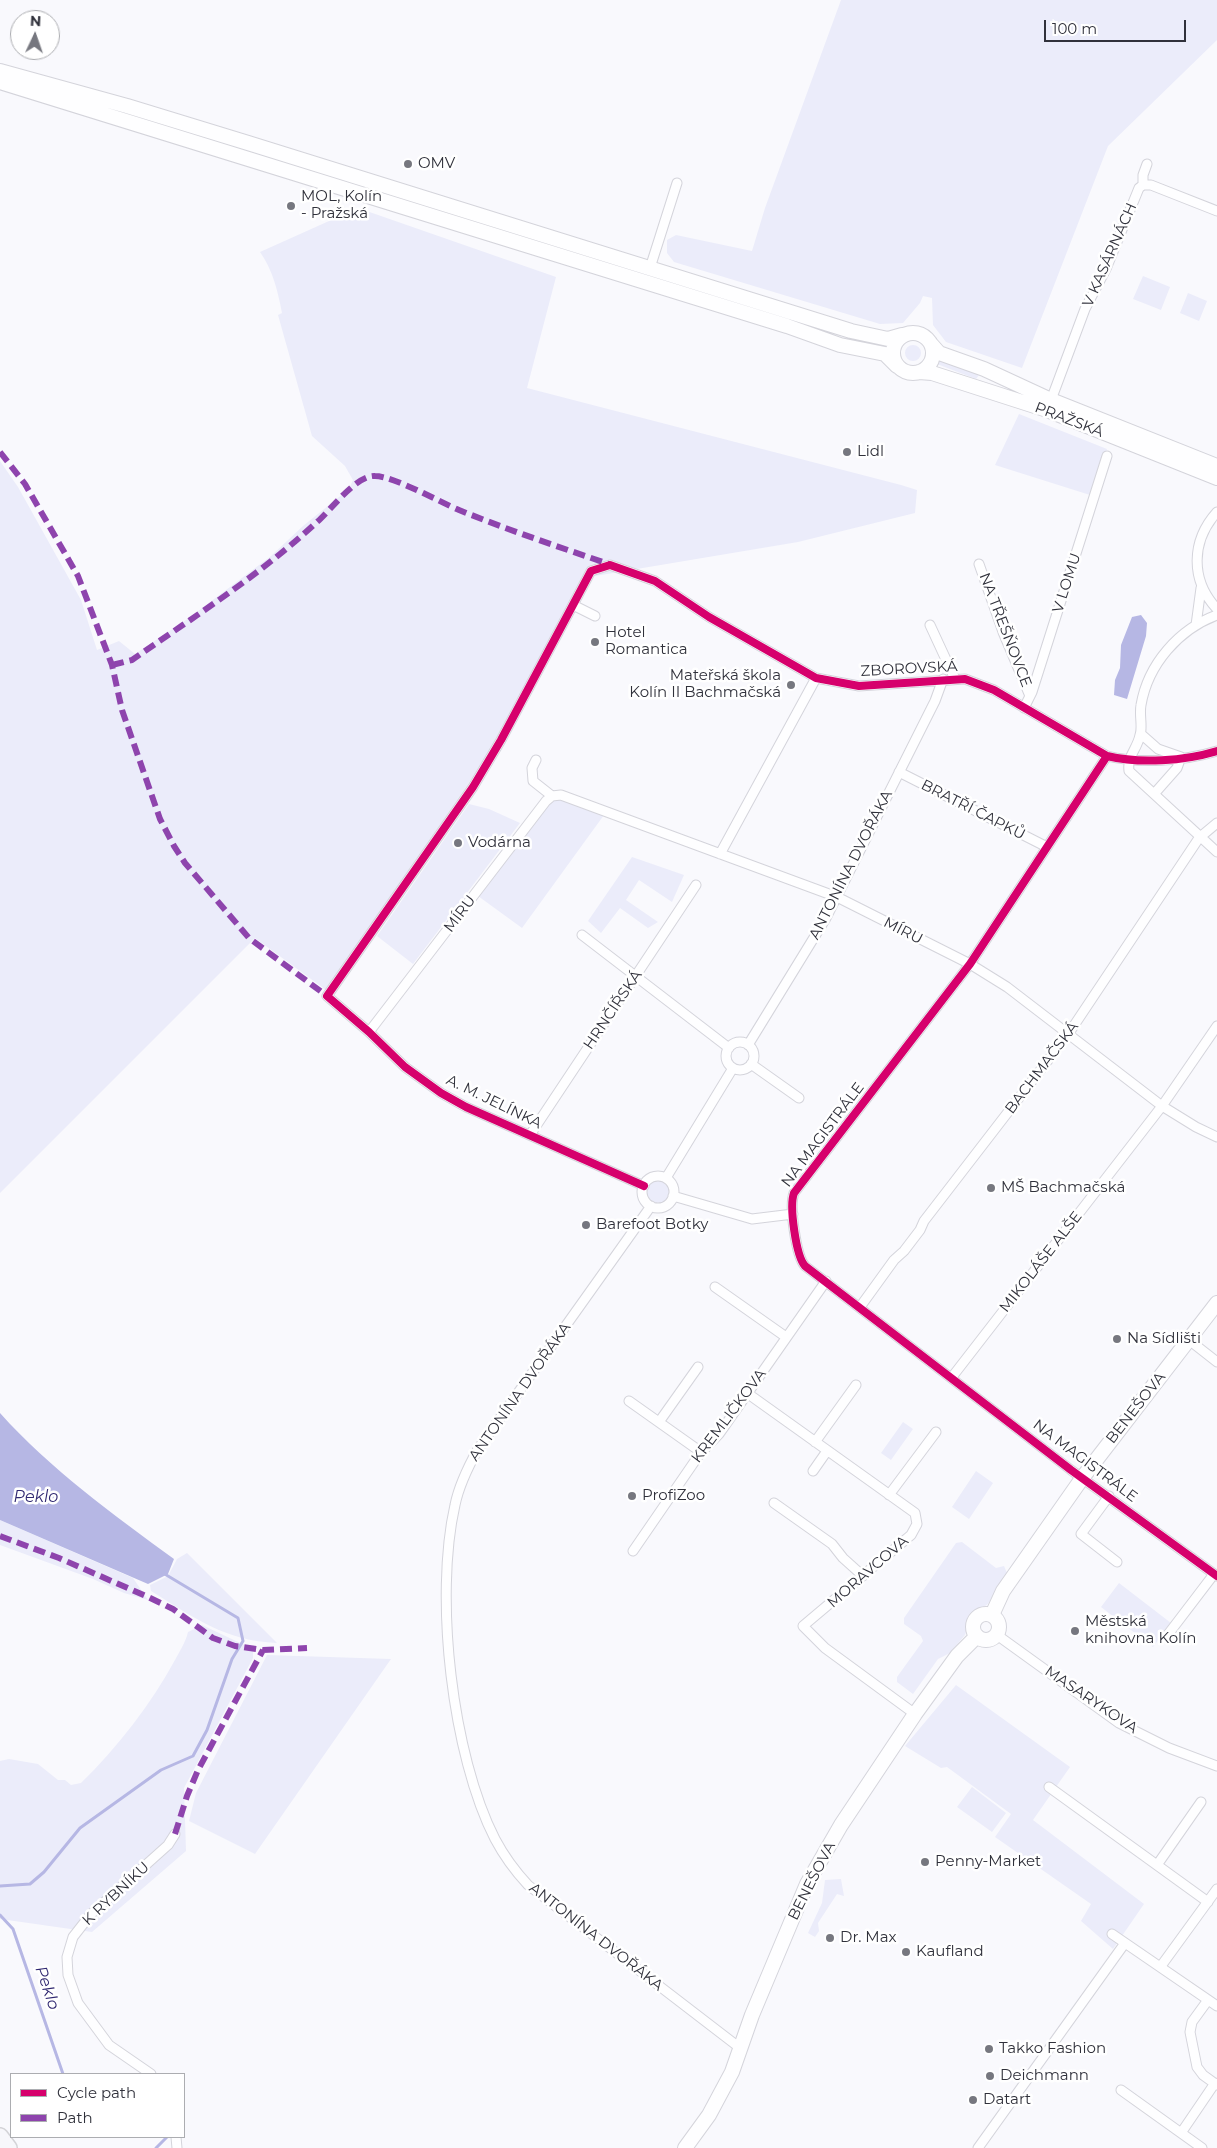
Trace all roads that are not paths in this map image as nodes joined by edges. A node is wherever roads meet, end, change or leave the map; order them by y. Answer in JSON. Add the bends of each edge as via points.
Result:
{"nodes":[{"id":1,"x":0,"y":71,"type":"edge"},
{"id":2,"x":0,"y":82,"type":"edge"},
{"id":3,"x":1147,"y":164,"type":"dead end"},
{"id":4,"x":677,"y":183,"type":"dead end"},
{"id":5,"x":1143,"y":186,"type":"junction"},
{"id":6,"x":1217,"y":210,"type":"edge"},
{"id":7,"x":650,"y":268,"type":"junction"},
{"id":8,"x":902,"y":335,"type":"junction"},
{"id":9,"x":931,"y":344,"type":"junction"},
{"id":10,"x":897,"y":366,"type":"junction"},
{"id":11,"x":919,"y":372,"type":"junction"},
{"id":12,"x":1051,"y":400,"type":"junction"},
{"id":13,"x":1107,"y":456,"type":"dead end"},
{"id":14,"x":1217,"y":466,"type":"edge"},
{"id":15,"x":1217,"y":478,"type":"edge"},
{"id":16,"x":1217,"y":512,"type":"edge"},
{"id":17,"x":979,"y":564,"type":"dead end"},
{"id":18,"x":1201,"y":588,"type":"junction"},
{"id":19,"x":573,"y":605,"type":"junction"},
{"id":20,"x":1217,"y":609,"type":"edge"},
{"id":21,"x":1217,"y":615,"type":"edge"},
{"id":22,"x":595,"y":616,"type":"dead end"},
{"id":23,"x":930,"y":625,"type":"dead end"},
{"id":24,"x":1196,"y":625,"type":"junction"},
{"id":25,"x":816,"y":678,"type":"junction"},
{"id":26,"x":943,"y":679,"type":"junction"},
{"id":27,"x":955,"y":679,"type":"junction"},
{"id":28,"x":1030,"y":696,"type":"junction"},
{"id":29,"x":1024,"y":708,"type":"junction"},
{"id":30,"x":1141,"y":734,"type":"junction"},
{"id":31,"x":1217,"y":751,"type":"edge"},
{"id":32,"x":1108,"y":756,"type":"junction"},
{"id":33,"x":1181,"y":757,"type":"junction"},
{"id":34,"x":536,"y":760,"type":"dead end"},
{"id":35,"x":1128,"y":761,"type":"junction"},
{"id":36,"x":899,"y":772,"type":"junction"},
{"id":37,"x":1154,"y":794,"type":"junction"},
{"id":38,"x":552,"y":796,"type":"junction"},
{"id":39,"x":1217,"y":823,"type":"edge"},
{"id":40,"x":1199,"y":838,"type":"junction"},
{"id":41,"x":1047,"y":847,"type":"junction"},
{"id":42,"x":1217,"y":852,"type":"edge"},
{"id":43,"x":720,"y":854,"type":"junction"},
{"id":44,"x":696,"y":885,"type":"dead end"},
{"id":45,"x":837,"y":898,"type":"junction"},
{"id":46,"x":582,"y":935,"type":"dead end"},
{"id":47,"x":970,"y":964,"type":"junction"},
{"id":48,"x":635,"y":976,"type":"junction"},
{"id":49,"x":327,"y":996,"type":"joint"},
{"id":50,"x":1217,"y":1026,"type":"edge"},
{"id":51,"x":369,"y":1032,"type":"junction"},
{"id":52,"x":1069,"y":1033,"type":"junction"},
{"id":53,"x":748,"y":1045,"type":"junction"},
{"id":54,"x":729,"y":1048,"type":"junction"},
{"id":55,"x":752,"y":1064,"type":"junction"},
{"id":56,"x":733,"y":1068,"type":"junction"},
{"id":57,"x":799,"y":1098,"type":"dead end"},
{"id":58,"x":1162,"y":1106,"type":"junction"},
{"id":59,"x":530,"y":1135,"type":"junction"},
{"id":60,"x":1217,"y":1137,"type":"edge"},
{"id":61,"x":666,"y":1178,"type":"junction"},
{"id":62,"x":644,"y":1186,"type":"junction"},
{"id":63,"x":673,"y":1196,"type":"junction"},
{"id":64,"x":651,"y":1206,"type":"junction"},
{"id":65,"x":793,"y":1214,"type":"junction"},
{"id":66,"x":826,"y":1281,"type":"junction"},
{"id":67,"x":715,"y":1287,"type":"dead end"},
{"id":68,"x":1217,"y":1303,"type":"edge"},
{"id":69,"x":860,"y":1307,"type":"junction"},
{"id":70,"x":786,"y":1337,"type":"junction"},
{"id":71,"x":1189,"y":1340,"type":"junction"},
{"id":72,"x":1217,"y":1362,"type":"edge"},
{"id":73,"x":698,"y":1367,"type":"dead end"},
{"id":74,"x":952,"y":1377,"type":"junction"},
{"id":75,"x":856,"y":1385,"type":"dead end"},
{"id":76,"x":747,"y":1393,"type":"junction"},
{"id":77,"x":629,"y":1402,"type":"dead end"},
{"id":78,"x":659,"y":1422,"type":"junction"},
{"id":79,"x":936,"y":1432,"type":"dead end"},
{"id":80,"x":815,"y":1442,"type":"junction"},
{"id":81,"x":828,"y":1451,"type":"junction"},
{"id":82,"x":701,"y":1452,"type":"junction"},
{"id":83,"x":814,"y":1471,"type":"dead end"},
{"id":84,"x":1083,"y":1477,"type":"junction"},
{"id":85,"x":889,"y":1494,"type":"junction"},
{"id":86,"x":1109,"y":1496,"type":"junction"},
{"id":87,"x":774,"y":1503,"type":"dead end"},
{"id":88,"x":633,"y":1551,"type":"dead end"},
{"id":89,"x":1117,"y":1562,"type":"dead end"},
{"id":90,"x":1216,"y":1575,"type":"edge"},
{"id":91,"x":863,"y":1576,"type":"junction"},
{"id":92,"x":992,"y":1614,"type":"junction"},
{"id":93,"x":997,"y":1635,"type":"junction"},
{"id":94,"x":977,"y":1636,"type":"junction"},
{"id":95,"x":1166,"y":1637,"type":"dead end"},
{"id":96,"x":915,"y":1714,"type":"junction"},
{"id":97,"x":1217,"y":1766,"type":"edge"},
{"id":98,"x":1049,"y":1787,"type":"dead end"},
{"id":99,"x":1201,"y":1802,"type":"dead end"},
{"id":100,"x":174,"y":1834,"type":"dead end"},
{"id":101,"x":1157,"y":1865,"type":"junction"},
{"id":102,"x":1217,"y":1890,"type":"edge"},
{"id":103,"x":1208,"y":1902,"type":"junction"},
{"id":104,"x":1112,"y":1934,"type":"dead end"},
{"id":105,"x":1125,"y":1943,"type":"junction"},
{"id":106,"x":1161,"y":1966,"type":"junction"},
{"id":107,"x":1208,"y":2000,"type":"junction"},
{"id":108,"x":1217,"y":2006,"type":"edge"},
{"id":109,"x":740,"y":2048,"type":"junction"},
{"id":110,"x":150,"y":2073,"type":"edge"},
{"id":111,"x":1216,"y":2084,"type":"edge"},
{"id":112,"x":1121,"y":2090,"type":"dead end"},
{"id":113,"x":1181,"y":2134,"type":"junction"},
{"id":114,"x":0,"y":2136,"type":"edge"},
{"id":115,"x":8,"y":2148,"type":"edge"},
{"id":116,"x":685,"y":2148,"type":"edge"},
{"id":117,"x":978,"y":2148,"type":"edge"},
{"id":118,"x":1202,"y":2148,"type":"edge"}],
"edges":[{"from":1,"to":7,"type":"street","via":[[239,140]]},
{"from":2,"to":10,"type":"street","via":[[840,345],[882,353]]},
{"from":3,"to":5,"type":"street"},
{"from":4,"to":7,"type":"street"},
{"from":5,"to":6,"type":"street","name":"V KASÁRNÁCH","via":[[1151,185]]},
{"from":5,"to":12,"type":"street","name":"V KASÁRNÁCH","via":[[1139,188],[1106,270],[1085,309]]},
{"from":7,"to":8,"type":"street","via":[[869,336],[892,339]]},
{"from":8,"to":9,"type":"street","via":[[918,333]]},
{"from":8,"to":10,"type":"street","via":[[893,347],[892,357]]},
{"from":9,"to":11,"type":"street","via":[[932,359]]},
{"from":9,"to":12,"type":"street","name":"PRAŽSKÁ","via":[[939,353],[984,369]]},
{"from":10,"to":11,"type":"street","via":[[908,373]]},
{"from":11,"to":15,"type":"street","name":"PRAŽSKÁ","via":[[932,373],[1047,410]]},
{"from":12,"to":14,"type":"street","name":"PRAŽSKÁ"},
{"from":13,"to":28,"type":"street","name":"V LOMU"},
{"from":16,"to":18,"type":"street","via":[[1205,529],[1197,552],[1196,570]]},
{"from":17,"to":28,"type":"street","name":"NA TŘEŠŇOVCE"},
{"from":18,"to":20,"type":"street"},
{"from":18,"to":24,"type":"street"},
{"from":19,"to":22,"type":"street"},
{"from":19,"to":25,"type":"street","name":"ZBOROVSKÁ","via":[[591,571],[610,565],[655,581],[709,617]]},
{"from":19,"to":49,"type":"street","name":"ZBOROVSKÁ","via":[[473,787]]},
{"from":21,"to":24,"type":"street"},
{"from":23,"to":27,"type":"street"},
{"from":24,"to":30,"type":"street","via":[[1166,650],[1151,673],[1140,707]]},
{"from":25,"to":26,"type":"street","name":"ZBOROVSKÁ","via":[[859,686]]},
{"from":25,"to":43,"type":"street"},
{"from":26,"to":27,"type":"street","name":"ZBOROVSKÁ"},
{"from":26,"to":36,"type":"street","name":"ANTONÍNA DVOŘÁKA"},
{"from":27,"to":29,"type":"street","name":"ZBOROVSKÁ","via":[[994,690]]},
{"from":28,"to":29,"type":"street","name":"V LOMU"},
{"from":29,"to":32,"type":"street","name":"ZBOROVSKÁ"},
{"from":30,"to":33,"type":"street","via":[[1158,749]]},
{"from":30,"to":35,"type":"street"},
{"from":31,"to":33,"type":"street","name":"ZBOROVSKÁ"},
{"from":32,"to":35,"type":"street","name":"ZBOROVSKÁ"},
{"from":32,"to":41,"type":"street","name":"NA MAGISTRÁLE"},
{"from":33,"to":35,"type":"street","name":"ZBOROVSKÁ"},
{"from":33,"to":37,"type":"street","via":[[1177,768]]},
{"from":34,"to":38,"type":"street","name":"MÍRU","via":[[532,768],[533,781]]},
{"from":35,"to":37,"type":"street","via":[[1129,771]]},
{"from":36,"to":41,"type":"street","name":"BRATŘÍ ČAPKŮ"},
{"from":36,"to":45,"type":"street","name":"ANTONÍNA DVOŘÁKA"},
{"from":37,"to":40,"type":"street"},
{"from":38,"to":43,"type":"street","name":"MÍRU","via":[[561,795]]},
{"from":38,"to":51,"type":"street","name":"MÍRU"},
{"from":39,"to":40,"type":"street","name":"BACHMAČSKÁ"},
{"from":40,"to":42,"type":"street"},
{"from":40,"to":52,"type":"street","name":"BACHMAČSKÁ"},
{"from":41,"to":47,"type":"street","name":"NA MAGISTRÁLE"},
{"from":43,"to":45,"type":"street","name":"MÍRU"},
{"from":44,"to":48,"type":"street","name":"HRNČÍŘSKÁ"},
{"from":45,"to":47,"type":"street","name":"MÍRU"},
{"from":45,"to":53,"type":"street","name":"ANTONÍNA DVOŘÁKA"},
{"from":46,"to":48,"type":"street"},
{"from":47,"to":52,"type":"street","name":"MÍRU"},
{"from":47,"to":65,"type":"street","name":"NA MAGISTRÁLE","via":[[797,1188],[792,1197]]},
{"from":48,"to":54,"type":"street"},
{"from":48,"to":59,"type":"street","name":"HRNČÍŘSKÁ"},
{"from":49,"to":51,"type":"street","name":"A. M. JELÍNKA"},
{"from":50,"to":58,"type":"street","name":"MIKOLÁŠE ALŠE"},
{"from":51,"to":59,"type":"street","name":"A. M. JELÍNKA","via":[[405,1068],[442,1094]]},
{"from":52,"to":58,"type":"street","name":"MÍRU"},
{"from":52,"to":69,"type":"street","name":"BACHMAČSKÁ"},
{"from":53,"to":54,"type":"street","via":[[736,1043]]},
{"from":53,"to":55,"type":"street","via":[[754,1054]]},
{"from":54,"to":56,"type":"street","via":[[726,1059]]},
{"from":55,"to":56,"type":"street","via":[[745,1069]]},
{"from":55,"to":57,"type":"street"},
{"from":56,"to":61,"type":"street"},
{"from":58,"to":60,"type":"street","name":"MÍRU"},
{"from":58,"to":74,"type":"street","name":"MIKOLÁŠE ALŠE"},
{"from":59,"to":62,"type":"street","name":"A. M. JELÍNKA"},
{"from":61,"to":62,"type":"street","via":[[654,1177]]},
{"from":61,"to":63,"type":"street","via":[[672,1186]]},
{"from":62,"to":64,"type":"street","via":[[643,1197]]},
{"from":63,"to":64,"type":"street","via":[[664,1206]]},
{"from":63,"to":65,"type":"street","via":[[752,1219]]},
{"from":64,"to":109,"type":"street","name":"ANTONÍNA DVOŘÁKA","via":[[471,1462],[462,1480],[452,1520],[447,1577],[447,1630],[452,1682],[466,1755],[478,1794],[494,1838],[509,1863],[528,1885]]},
{"from":65,"to":66,"type":"street","name":"NA MAGISTRÁLE","via":[[800,1258],[805,1266]]},
{"from":66,"to":69,"type":"street","name":"NA MAGISTRÁLE"},
{"from":66,"to":70,"type":"street","name":"KREMLIČKOVA"},
{"from":67,"to":70,"type":"street"},
{"from":68,"to":71,"type":"street","name":"BENEŠOVA"},
{"from":69,"to":74,"type":"street","name":"NA MAGISTRÁLE"},
{"from":70,"to":76,"type":"street","name":"KREMLIČKOVA"},
{"from":71,"to":72,"type":"street"},
{"from":71,"to":84,"type":"street","name":"BENEŠOVA"},
{"from":73,"to":78,"type":"street"},
{"from":74,"to":84,"type":"street","name":"NA MAGISTRÁLE"},
{"from":75,"to":80,"type":"street"},
{"from":76,"to":80,"type":"street","name":"MORAVCOVA"},
{"from":76,"to":82,"type":"street","name":"KREMLIČKOVA","via":[[719,1434]]},
{"from":77,"to":78,"type":"street"},
{"from":78,"to":82,"type":"street"},
{"from":79,"to":85,"type":"street"},
{"from":80,"to":81,"type":"street","name":"MORAVCOVA"},
{"from":81,"to":83,"type":"street"},
{"from":81,"to":85,"type":"street","name":"MORAVCOVA"},
{"from":82,"to":88,"type":"street","name":"KREMLIČKOVA"},
{"from":84,"to":86,"type":"street","name":"NA MAGISTRÁLE"},
{"from":84,"to":92,"type":"street","name":"BENEŠOVA","via":[[1003,1591]]},
{"from":85,"to":91,"type":"street","name":"MORAVCOVA","via":[[914,1513],[917,1524],[915,1530]]},
{"from":86,"to":89,"type":"street","name":"NA MAGISTRÁLE","via":[[1082,1534]]},
{"from":86,"to":90,"type":"street","name":"NA MAGISTRÁLE"},
{"from":87,"to":91,"type":"street","via":[[832,1544]]},
{"from":90,"to":95,"type":"street","name":"NA MAGISTRÁLE"},
{"from":91,"to":96,"type":"street","name":"MORAVCOVA","via":[[803,1626],[826,1648]]},
{"from":92,"to":93,"type":"street","via":[[999,1623]]},
{"from":92,"to":94,"type":"street","via":[[975,1619],[973,1630]]},
{"from":93,"to":94,"type":"street","via":[[987,1640]]},
{"from":93,"to":97,"type":"street","name":"MASARYKOVA","via":[[1120,1723],[1169,1748]]},
{"from":94,"to":96,"type":"street","name":"BENEŠOVA","via":[[957,1656]]},
{"from":96,"to":109,"type":"street","name":"BENEŠOVA","via":[[841,1825],[807,1884]]},
{"from":98,"to":101,"type":"street"},
{"from":99,"to":101,"type":"street"},
{"from":100,"to":110,"type":"street","name":"K RYBNÍKU","via":[[168,1845],[91,1914],[72,1937],[67,1957],[68,1975],[78,2002],[109,2045]]},
{"from":101,"to":103,"type":"street"},
{"from":102,"to":103,"type":"street"},
{"from":103,"to":106,"type":"street"},
{"from":104,"to":105,"type":"street"},
{"from":105,"to":106,"type":"street"},
{"from":105,"to":117,"type":"street"},
{"from":106,"to":107,"type":"street"},
{"from":107,"to":108,"type":"street"},
{"from":107,"to":111,"type":"street","via":[[1192,2022],[1190,2032],[1197,2067]]},
{"from":109,"to":116,"type":"street","name":"BENEŠOVA","via":[[732,2072],[709,2115]]},
{"from":111,"to":113,"type":"street"},
{"from":112,"to":113,"type":"street"},
{"from":113,"to":118,"type":"street"},
{"from":114,"to":115,"type":"main road"}]}
